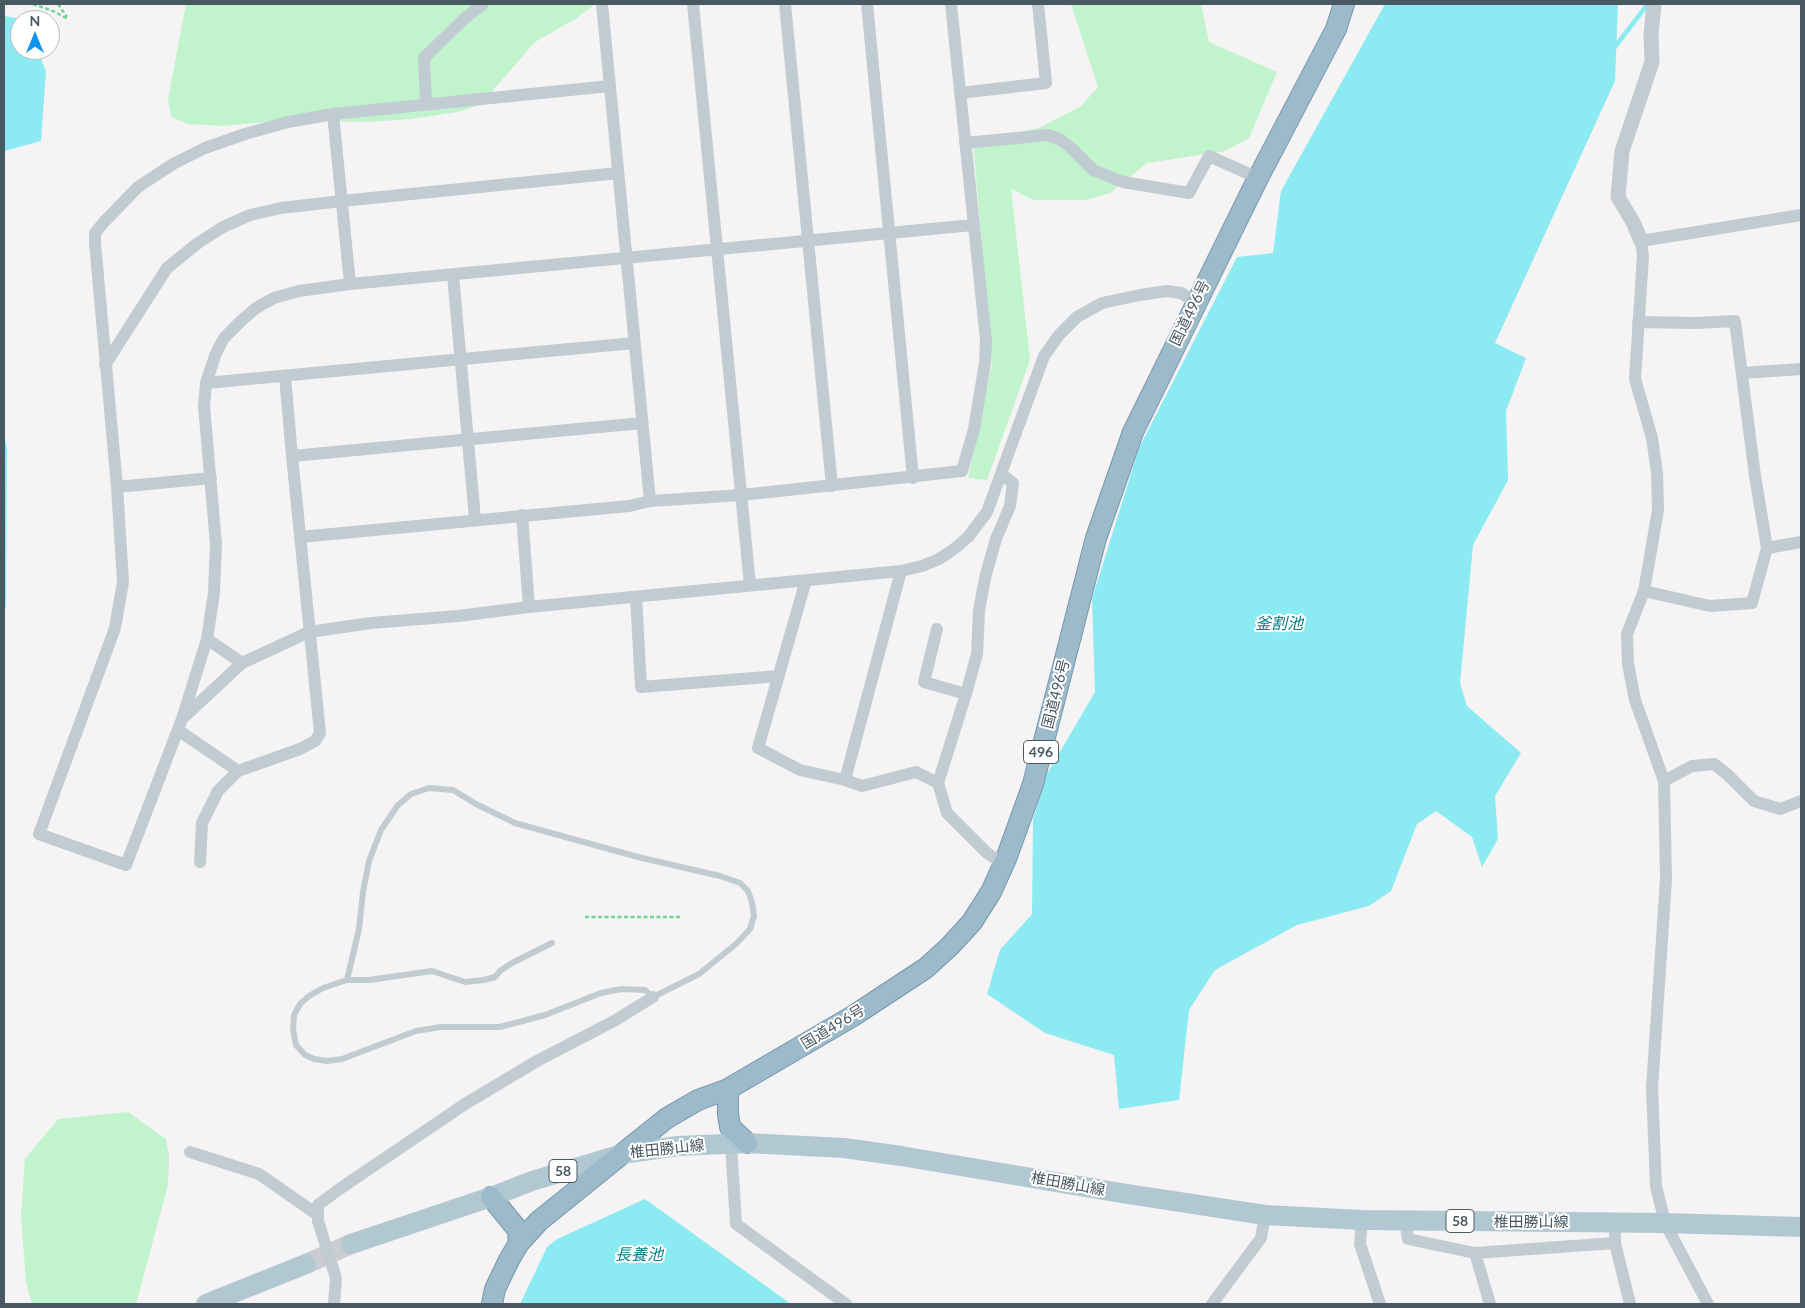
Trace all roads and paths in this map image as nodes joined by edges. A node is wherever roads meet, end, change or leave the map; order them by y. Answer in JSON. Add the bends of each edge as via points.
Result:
{"nodes":[{"id":1,"x":33,"y":4,"type":"edge"},
{"id":2,"x":58,"y":4,"type":"edge"},
{"id":3,"x":483,"y":4,"type":"edge"},
{"id":4,"x":602,"y":4,"type":"edge"},
{"id":5,"x":693,"y":4,"type":"edge"},
{"id":6,"x":786,"y":4,"type":"edge"},
{"id":7,"x":867,"y":4,"type":"edge"},
{"id":8,"x":951,"y":4,"type":"edge"},
{"id":9,"x":1038,"y":4,"type":"edge"},
{"id":10,"x":1344,"y":4,"type":"edge"},
{"id":11,"x":1654,"y":4,"type":"edge"},
{"id":12,"x":610,"y":86,"type":"junction"},
{"id":13,"x":960,"y":93,"type":"junction"},
{"id":14,"x":426,"y":104,"type":"junction"},
{"id":15,"x":333,"y":114,"type":"junction"},
{"id":16,"x":965,"y":143,"type":"junction"},
{"id":17,"x":618,"y":173,"type":"junction"},
{"id":18,"x":1258,"y":178,"type":"junction"},
{"id":19,"x":342,"y":201,"type":"junction"},
{"id":20,"x":1801,"y":215,"type":"edge"},
{"id":21,"x":973,"y":225,"type":"junction"},
{"id":22,"x":889,"y":233,"type":"junction"},
{"id":23,"x":808,"y":240,"type":"junction"},
{"id":24,"x":1641,"y":241,"type":"junction"},
{"id":25,"x":717,"y":249,"type":"junction"},
{"id":26,"x":626,"y":258,"type":"junction"},
{"id":27,"x":453,"y":275,"type":"junction"},
{"id":28,"x":350,"y":284,"type":"junction"},
{"id":29,"x":1196,"y":302,"type":"junction"},
{"id":30,"x":1638,"y":322,"type":"junction"},
{"id":31,"x":634,"y":343,"type":"junction"},
{"id":32,"x":461,"y":359,"type":"junction"},
{"id":33,"x":106,"y":366,"type":"junction"},
{"id":34,"x":1801,"y":369,"type":"edge"},
{"id":35,"x":1742,"y":373,"type":"junction"},
{"id":36,"x":285,"y":376,"type":"junction"},
{"id":37,"x":206,"y":383,"type":"junction"},
{"id":38,"x":642,"y":423,"type":"junction"},
{"id":39,"x":468,"y":439,"type":"junction"},
{"id":40,"x":292,"y":456,"type":"junction"},
{"id":41,"x":1002,"y":474,"type":"junction"},
{"id":42,"x":211,"y":478,"type":"junction"},
{"id":43,"x":913,"y":478,"type":"junction"},
{"id":44,"x":832,"y":486,"type":"junction"},
{"id":45,"x":118,"y":487,"type":"junction"},
{"id":46,"x":742,"y":495,"type":"junction"},
{"id":47,"x":650,"y":501,"type":"junction"},
{"id":48,"x":522,"y":514,"type":"junction"},
{"id":49,"x":475,"y":519,"type":"junction"},
{"id":50,"x":300,"y":537,"type":"junction"},
{"id":51,"x":1801,"y":542,"type":"edge"},
{"id":52,"x":1767,"y":548,"type":"junction"},
{"id":53,"x":901,"y":571,"type":"junction"},
{"id":54,"x":806,"y":580,"type":"junction"},
{"id":55,"x":750,"y":585,"type":"junction"},
{"id":56,"x":1644,"y":592,"type":"junction"},
{"id":57,"x":636,"y":597,"type":"junction"},
{"id":58,"x":529,"y":607,"type":"junction"},
{"id":59,"x":937,"y":629,"type":"dead end"},
{"id":60,"x":309,"y":632,"type":"junction"},
{"id":61,"x":207,"y":639,"type":"junction"},
{"id":62,"x":242,"y":662,"type":"junction"},
{"id":63,"x":779,"y":676,"type":"junction"},
{"id":64,"x":966,"y":694,"type":"junction"},
{"id":65,"x":180,"y":724,"type":"junction"},
{"id":66,"x":238,"y":771,"type":"junction"},
{"id":67,"x":845,"y":780,"type":"junction"},
{"id":68,"x":1664,"y":781,"type":"junction"},
{"id":69,"x":938,"y":783,"type":"junction"},
{"id":70,"x":1801,"y":800,"type":"edge"},
{"id":71,"x":200,"y":862,"type":"dead end"},
{"id":72,"x":1004,"y":864,"type":"junction"},
{"id":73,"x":585,"y":917,"type":"dead end"},
{"id":74,"x":682,"y":917,"type":"dead end"},
{"id":75,"x":552,"y":943,"type":"dead end"},
{"id":76,"x":347,"y":980,"type":"junction"},
{"id":77,"x":653,"y":997,"type":"junction"},
{"id":78,"x":728,"y":1090,"type":"junction"},
{"id":79,"x":739,"y":1143,"type":"junction"},
{"id":80,"x":190,"y":1152,"type":"dead end"},
{"id":81,"x":622,"y":1154,"type":"junction"},
{"id":82,"x":491,"y":1197,"type":"junction"},
{"id":83,"x":318,"y":1215,"type":"junction"},
{"id":84,"x":1265,"y":1215,"type":"junction"},
{"id":85,"x":1362,"y":1220,"type":"junction"},
{"id":86,"x":1405,"y":1220,"type":"junction"},
{"id":87,"x":1615,"y":1222,"type":"junction"},
{"id":88,"x":1665,"y":1223,"type":"junction"},
{"id":89,"x":1801,"y":1227,"type":"edge"},
{"id":90,"x":519,"y":1243,"type":"junction"},
{"id":91,"x":1616,"y":1243,"type":"junction"},
{"id":92,"x":351,"y":1244,"type":"tunnel mouth"},
{"id":93,"x":1475,"y":1253,"type":"junction"},
{"id":94,"x":306,"y":1264,"type":"tunnel mouth"},
{"id":95,"x":206,"y":1304,"type":"edge"},
{"id":96,"x":334,"y":1304,"type":"edge"},
{"id":97,"x":492,"y":1304,"type":"edge"},
{"id":98,"x":846,"y":1304,"type":"edge"},
{"id":99,"x":1212,"y":1304,"type":"edge"},
{"id":100,"x":1380,"y":1304,"type":"edge"},
{"id":101,"x":1490,"y":1304,"type":"edge"},
{"id":102,"x":1630,"y":1304,"type":"edge"},
{"id":103,"x":1708,"y":1304,"type":"edge"}],
"edges":[{"from":1,"to":2,"type":"path","via":[[68,19]]},
{"from":3,"to":14,"type":"street","via":[[424,58]]},
{"from":4,"to":12,"type":"street"},
{"from":5,"to":25,"type":"street"},
{"from":6,"to":23,"type":"street"},
{"from":7,"to":22,"type":"street"},
{"from":8,"to":13,"type":"street"},
{"from":9,"to":13,"type":"street","via":[[1046,83]]},
{"from":10,"to":18,"type":"highway","name":"国道496号","number":"496","via":[[1336,29]]},
{"from":11,"to":24,"type":"street","via":[[1652,62],[1622,152],[1618,197]]},
{"from":12,"to":14,"type":"street"},
{"from":12,"to":17,"type":"street"},
{"from":13,"to":16,"type":"street"},
{"from":14,"to":15,"type":"street"},
{"from":15,"to":19,"type":"street"},
{"from":15,"to":33,"type":"street","via":[[288,122],[205,148],[138,187],[104,222],[95,233],[95,243]]},
{"from":16,"to":18,"type":"street","via":[[1048,135],[1070,147],[1093,170],[1123,182],[1189,193],[1210,156]]},
{"from":16,"to":21,"type":"street"},
{"from":17,"to":19,"type":"street"},
{"from":17,"to":26,"type":"street"},
{"from":18,"to":29,"type":"highway","name":"国道496号","number":"496"},
{"from":19,"to":28,"type":"street"},
{"from":19,"to":33,"type":"street","via":[[250,215],[198,243],[167,268]]},
{"from":20,"to":24,"type":"street"},
{"from":21,"to":22,"type":"street"},
{"from":21,"to":43,"type":"street","via":[[986,341],[974,429],[962,471]]},
{"from":22,"to":23,"type":"street"},
{"from":22,"to":43,"type":"street"},
{"from":23,"to":25,"type":"street"},
{"from":23,"to":44,"type":"street"},
{"from":24,"to":30,"type":"street","via":[[1643,256]]},
{"from":25,"to":26,"type":"street"},
{"from":25,"to":46,"type":"street"},
{"from":26,"to":27,"type":"street"},
{"from":26,"to":31,"type":"street"},
{"from":27,"to":28,"type":"street"},
{"from":27,"to":32,"type":"street"},
{"from":28,"to":37,"type":"street","via":[[299,291],[274,298],[256,308],[224,338]]},
{"from":29,"to":41,"type":"street","via":[[1181,293],[1167,291],[1102,303],[1077,317],[1044,356]]},
{"from":29,"to":72,"type":"highway","name":"国道496号","number":"496","via":[[1133,432],[1096,538],[1033,784]]},
{"from":30,"to":35,"type":"street","via":[[1735,321]]},
{"from":30,"to":56,"type":"street","via":[[1635,379],[1652,438],[1658,510]]},
{"from":31,"to":32,"type":"street"},
{"from":31,"to":38,"type":"street"},
{"from":32,"to":36,"type":"street"},
{"from":32,"to":39,"type":"street"},
{"from":33,"to":45,"type":"street"},
{"from":34,"to":35,"type":"street"},
{"from":35,"to":52,"type":"street"},
{"from":36,"to":37,"type":"street"},
{"from":36,"to":40,"type":"street"},
{"from":37,"to":42,"type":"street","via":[[204,406]]},
{"from":38,"to":39,"type":"street"},
{"from":38,"to":47,"type":"street"},
{"from":39,"to":40,"type":"street"},
{"from":39,"to":49,"type":"street"},
{"from":40,"to":50,"type":"street"},
{"from":41,"to":53,"type":"street","via":[[987,512],[968,537],[939,559]]},
{"from":41,"to":64,"type":"street","via":[[1013,483],[1010,506],[984,578],[977,654]]},
{"from":42,"to":45,"type":"street"},
{"from":42,"to":61,"type":"street","via":[[216,544],[214,593]]},
{"from":43,"to":44,"type":"street"},
{"from":44,"to":46,"type":"street"},
{"from":45,"to":65,"type":"street","via":[[123,582],[115,628],[39,834],[126,865]]},
{"from":46,"to":47,"type":"street"},
{"from":46,"to":55,"type":"street"},
{"from":47,"to":48,"type":"street","via":[[629,506]]},
{"from":48,"to":49,"type":"street"},
{"from":48,"to":58,"type":"street"},
{"from":49,"to":50,"type":"street"},
{"from":50,"to":60,"type":"street"},
{"from":51,"to":52,"type":"street"},
{"from":52,"to":56,"type":"street","via":[[1752,603],[1710,606]]},
{"from":53,"to":54,"type":"street"},
{"from":53,"to":67,"type":"street"},
{"from":54,"to":55,"type":"street"},
{"from":54,"to":63,"type":"street"},
{"from":55,"to":57,"type":"street"},
{"from":56,"to":68,"type":"street","via":[[1627,634],[1628,664],[1635,700]]},
{"from":57,"to":58,"type":"street"},
{"from":57,"to":63,"type":"street","via":[[641,687]]},
{"from":58,"to":60,"type":"street","via":[[370,622]]},
{"from":59,"to":64,"type":"street","via":[[924,682]]},
{"from":60,"to":62,"type":"street"},
{"from":60,"to":66,"type":"street","via":[[320,733],[315,741],[300,749]]},
{"from":61,"to":62,"type":"street"},
{"from":61,"to":65,"type":"street"},
{"from":62,"to":65,"type":"street"},
{"from":63,"to":67,"type":"street","via":[[758,748],[800,770]]},
{"from":64,"to":69,"type":"street"},
{"from":65,"to":66,"type":"street"},
{"from":66,"to":71,"type":"street","via":[[218,791],[202,823]]},
{"from":67,"to":69,"type":"street","via":[[862,786],[916,772]]},
{"from":68,"to":70,"type":"street","via":[[1692,766],[1714,764],[1754,801],[1780,809]]},
{"from":68,"to":88,"type":"street","via":[[1666,879],[1652,1088],[1656,1186]]},
{"from":69,"to":72,"type":"street","via":[[947,813],[987,853]]},
{"from":72,"to":78,"type":"highway","name":"国道496号","number":"496","via":[[972,922],[926,968],[853,1016]]},
{"from":73,"to":74,"type":"path"},
{"from":75,"to":76,"type":"lane","via":[[512,963],[495,977],[484,980],[465,982],[432,971]]},
{"from":76,"to":77,"type":"lane","via":[[323,988],[300,1004],[294,1015],[293,1029],[296,1045],[305,1055],[327,1061],[342,1060],[416,1031],[441,1027],[500,1027],[621,989],[645,990]]},
{"from":76,"to":77,"type":"lane","via":[[359,929],[369,861],[381,830],[412,794],[440,788],[453,790],[515,823],[740,883],[752,902],[754,916],[750,929],[699,974]]},
{"from":77,"to":83,"type":"street","via":[[465,1104],[318,1205]]},
{"from":78,"to":79,"type":"highway","via":[[730,1127]]},
{"from":78,"to":81,"type":"highway","name":"国道496号","number":"496","via":[[698,1100],[667,1118]]},
{"from":79,"to":81,"type":"main road","name":"椎田勝山線","number":"58","via":[[678,1146]]},
{"from":79,"to":84,"type":"main road","name":"椎田勝山線","number":"58","via":[[844,1148]]},
{"from":79,"to":98,"type":"street","via":[[736,1224]]},
{"from":80,"to":83,"type":"street","via":[[259,1174]]},
{"from":81,"to":82,"type":"main road","name":"椎田勝山線","number":"58"},
{"from":81,"to":90,"type":"highway","name":"国道496号","number":"496","via":[[539,1220]]},
{"from":82,"to":90,"type":"highway","via":[[518,1230]]},
{"from":82,"to":92,"type":"main road","name":"椎田勝山線","number":"58"},
{"from":83,"to":96,"type":"street","via":[[336,1278]]},
{"from":84,"to":85,"type":"main road","name":"椎田勝山線","number":"58"},
{"from":84,"to":99,"type":"street","via":[[1261,1238]]},
{"from":85,"to":86,"type":"main road","name":"椎田勝山線","number":"58"},
{"from":85,"to":100,"type":"street","via":[[1360,1244]]},
{"from":86,"to":87,"type":"main road","name":"椎田勝山線","number":"58"},
{"from":86,"to":93,"type":"street","via":[[1408,1239]]},
{"from":87,"to":88,"type":"main road","name":"椎田勝山線","number":"58"},
{"from":87,"to":91,"type":"street"},
{"from":88,"to":89,"type":"main road","name":"椎田勝山線","number":"58"},
{"from":88,"to":103,"type":"street"},
{"from":90,"to":97,"type":"highway","name":"国道496号","number":"496","via":[[495,1289]]},
{"from":91,"to":93,"type":"street"},
{"from":91,"to":102,"type":"street"},
{"from":93,"to":101,"type":"street"},
{"from":94,"to":95,"type":"main road"}]}
